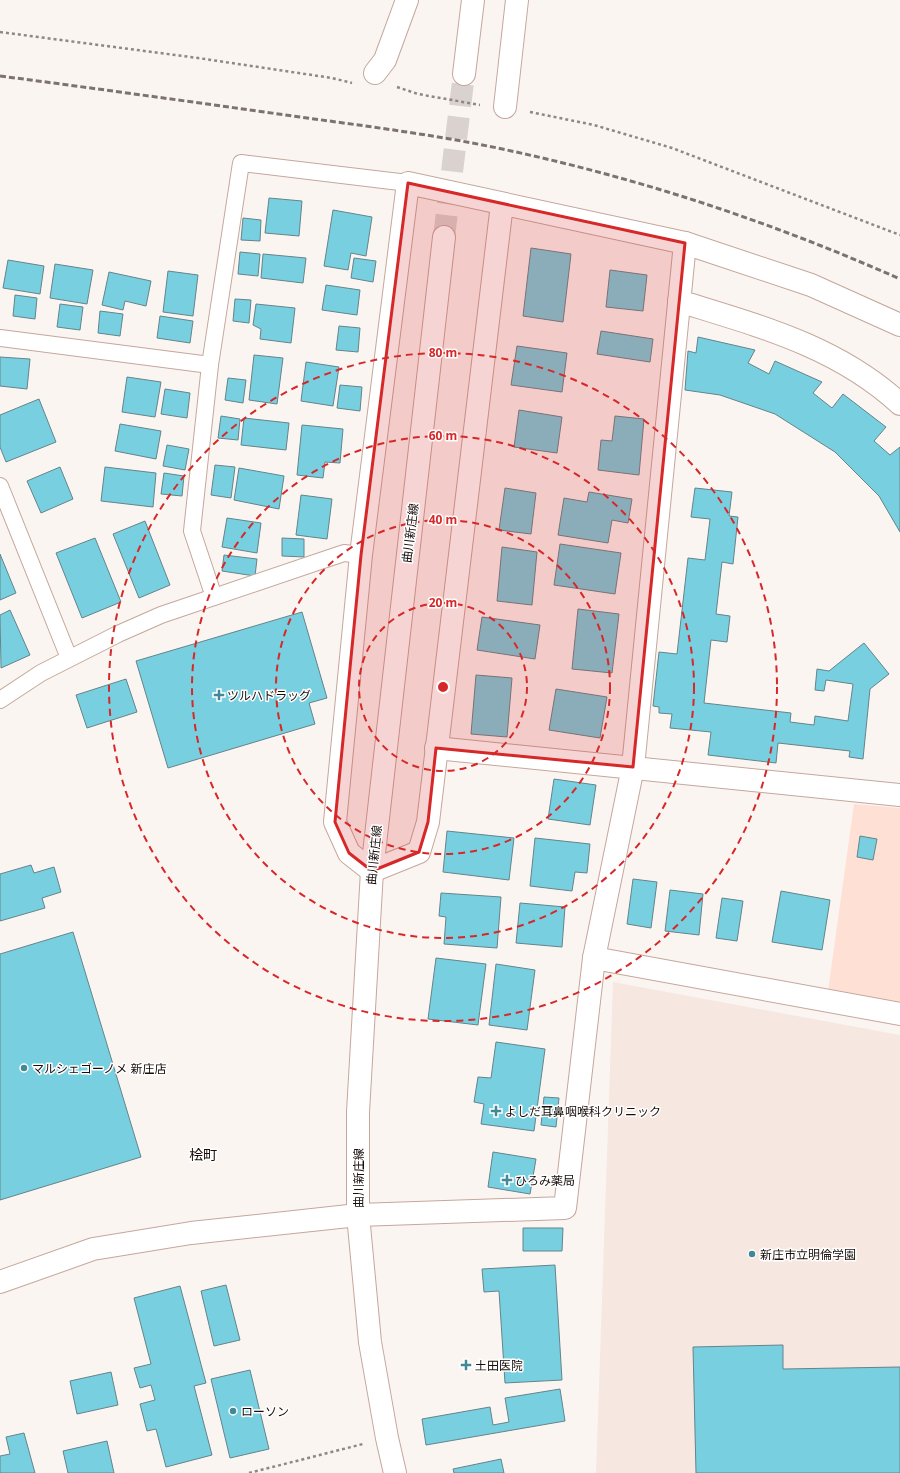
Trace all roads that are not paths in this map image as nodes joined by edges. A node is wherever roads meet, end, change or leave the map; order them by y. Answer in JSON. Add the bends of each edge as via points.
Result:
{"nodes":[{"id":1,"x":407,"y":0,"type":"edge"},
{"id":2,"x":473,"y":0,"type":"edge"},
{"id":3,"x":517,"y":0,"type":"edge"},
{"id":4,"x":375,"y":73,"type":"road end"},
{"id":5,"x":464,"y":74,"type":"tunnel mouth"},
{"id":6,"x":505,"y":107,"type":"road end"},
{"id":7,"x":408,"y":183,"type":"junction"},
{"id":8,"x":502,"y":204,"type":"junction"},
{"id":9,"x":444,"y":237,"type":"tunnel mouth"},
{"id":10,"x":685,"y":243,"type":"junction"},
{"id":11,"x":679,"y":302,"type":"junction"},
{"id":12,"x":900,"y":325,"type":"edge"},
{"id":13,"x":0,"y":338,"type":"edge"},
{"id":14,"x":210,"y":365,"type":"junction"},
{"id":15,"x":900,"y":404,"type":"edge"},
{"id":16,"x":0,"y":486,"type":"edge"},
{"id":17,"x":5,"y":510,"type":"edge"},
{"id":18,"x":360,"y":555,"type":"junction"},
{"id":19,"x":214,"y":597,"type":"junction"},
{"id":20,"x":69,"y":658,"type":"junction"},
{"id":21,"x":0,"y":700,"type":"edge"},
{"id":22,"x":436,"y":748,"type":"junction"},
{"id":23,"x":633,"y":767,"type":"junction"},
{"id":24,"x":900,"y":795,"type":"edge"},
{"id":25,"x":372,"y":871,"type":"junction"},
{"id":26,"x":594,"y":958,"type":"junction"},
{"id":27,"x":900,"y":1014,"type":"edge"},
{"id":28,"x":358,"y":1215,"type":"junction"},
{"id":29,"x":0,"y":1282,"type":"edge"},
{"id":30,"x":395,"y":1473,"type":"edge"}],
"edges":[{"from":1,"to":4,"type":"street","via":[[386,60]]},
{"from":2,"to":5,"type":"street"},
{"from":3,"to":6,"type":"street"},
{"from":7,"to":8,"type":"street"},
{"from":7,"to":14,"type":"lane","via":[[241,163]]},
{"from":7,"to":18,"type":"street"},
{"from":8,"to":10,"type":"street"},
{"from":8,"to":22,"type":"street"},
{"from":9,"to":25,"type":"street","name":"曲川新庄線"},
{"from":10,"to":11,"type":"street"},
{"from":10,"to":12,"type":"street","via":[[811,285]]},
{"from":11,"to":15,"type":"street","via":[[779,332],[838,359]]},
{"from":11,"to":23,"type":"street"},
{"from":13,"to":14,"type":"lane"},
{"from":14,"to":19,"type":"lane","via":[[192,531]]},
{"from":16,"to":17,"type":"lane"},
{"from":17,"to":20,"type":"lane"},
{"from":18,"to":19,"type":"lane","via":[[344,553]]},
{"from":18,"to":25,"type":"street","via":[[335,822],[349,852]]},
{"from":19,"to":20,"type":"lane","via":[[161,615]]},
{"from":20,"to":21,"type":"lane"},
{"from":22,"to":23,"type":"street"},
{"from":22,"to":25,"type":"street","via":[[428,822],[420,852]]},
{"from":23,"to":24,"type":"street"},
{"from":23,"to":26,"type":"street"},
{"from":25,"to":28,"type":"street","name":"曲川新庄線","via":[[358,1112]]},
{"from":26,"to":27,"type":"street"},
{"from":26,"to":28,"type":"street","via":[[565,1208]]},
{"from":28,"to":29,"type":"street","via":[[191,1233],[93,1250]]},
{"from":28,"to":30,"type":"street","name":"曲川新庄線","via":[[370,1342]]}]}
